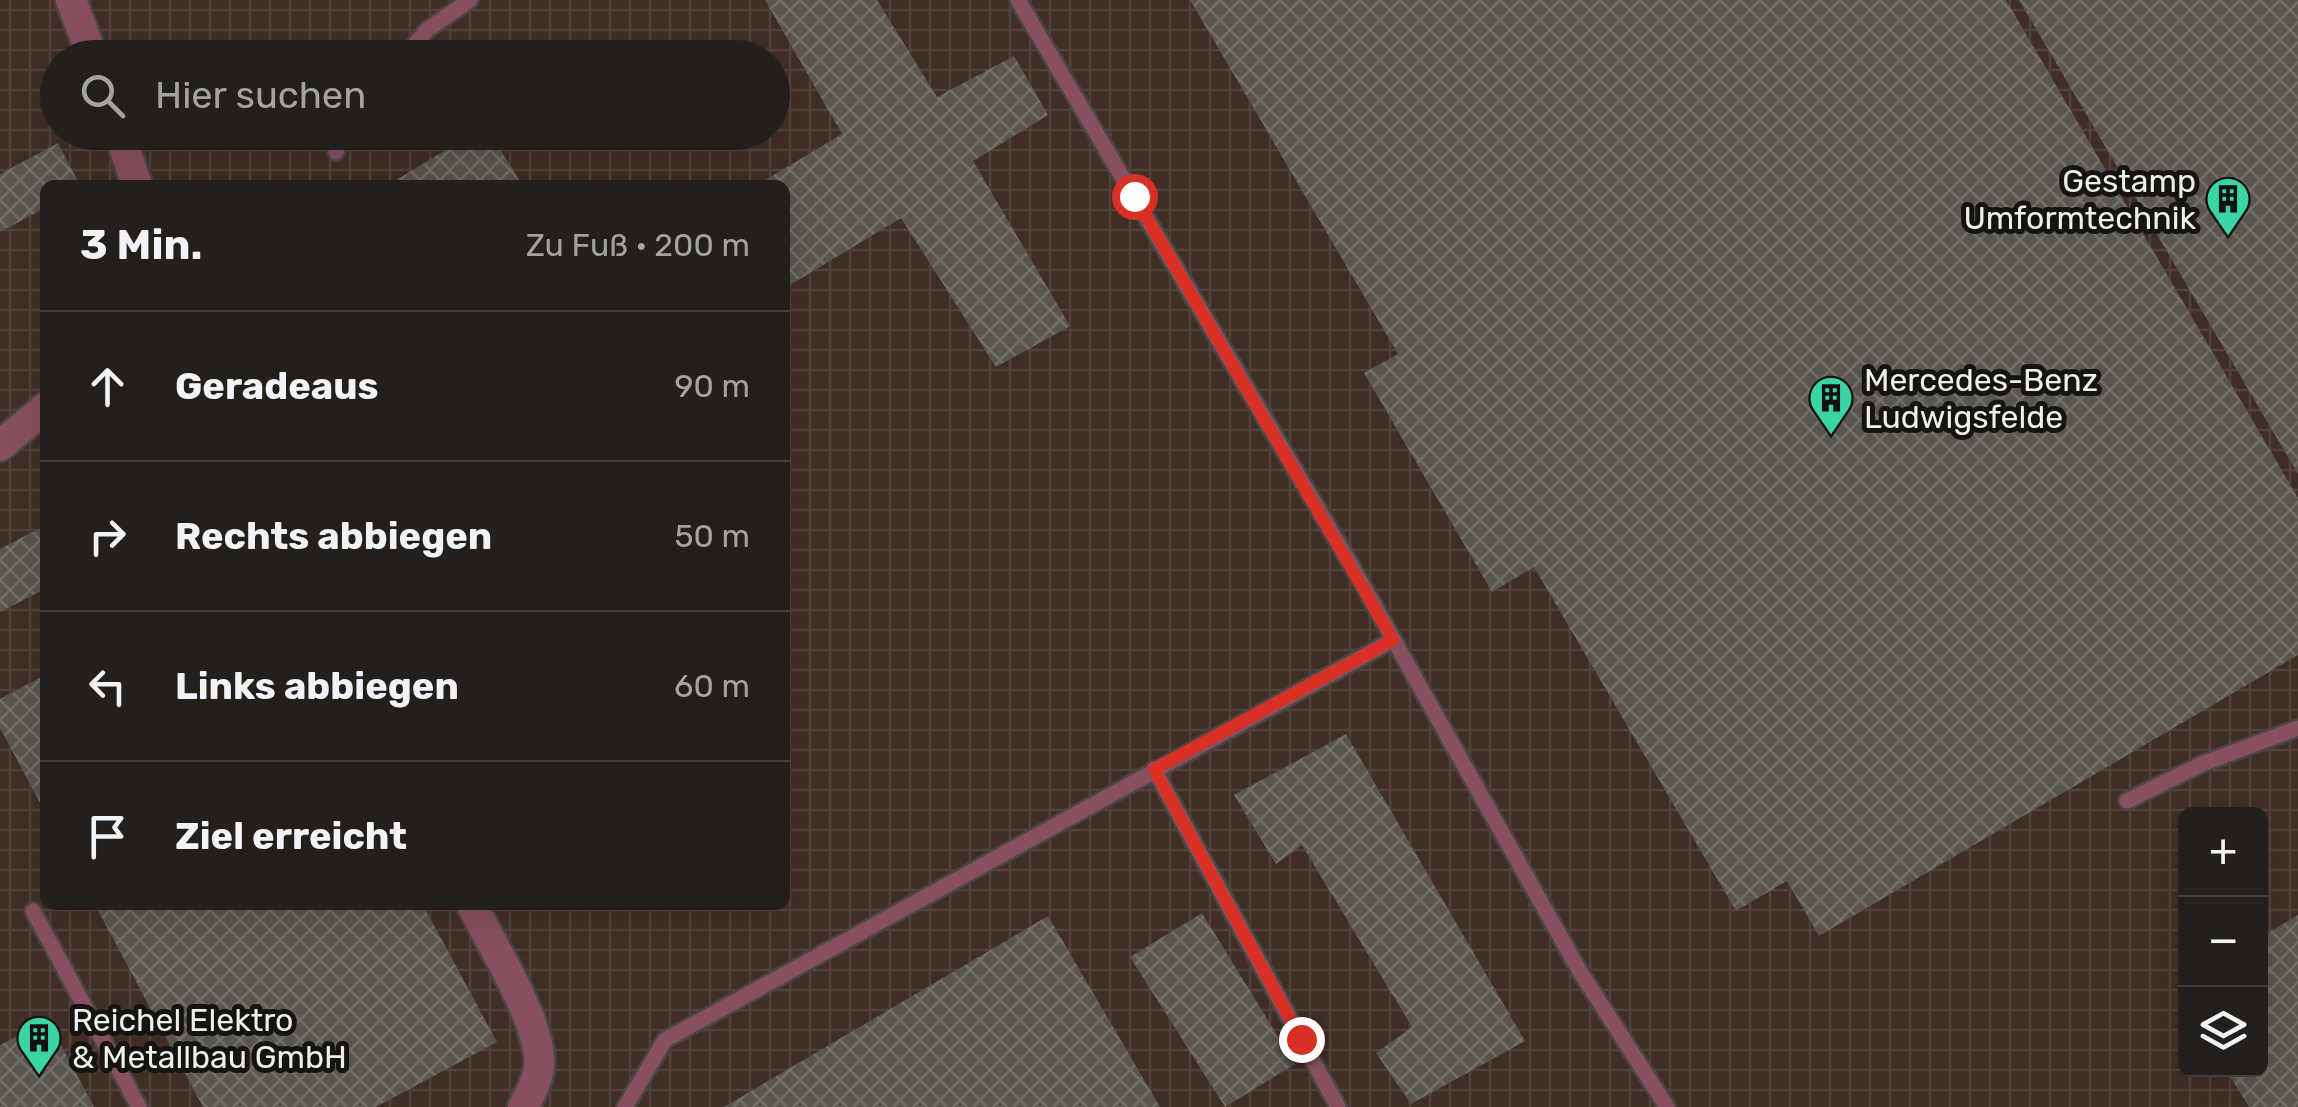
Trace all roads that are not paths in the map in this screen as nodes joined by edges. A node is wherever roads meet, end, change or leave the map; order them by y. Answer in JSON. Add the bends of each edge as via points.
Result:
{"nodes":[{"id":1,"x":70,"y":0,"type":"edge"},
{"id":2,"x":470,"y":0,"type":"edge"},
{"id":3,"x":1018,"y":0,"type":"edge"},
{"id":4,"x":86,"y":40,"type":"edge"},
{"id":5,"x":418,"y":40,"type":"edge"},
{"id":6,"x":125,"y":150,"type":"edge"},
{"id":7,"x":136,"y":180,"type":"edge"},
{"id":8,"x":40,"y":412,"type":"edge"},
{"id":9,"x":0,"y":446,"type":"edge"},
{"id":10,"x":1393,"y":640,"type":"junction"},
{"id":11,"x":2298,"y":728,"type":"edge"},
{"id":12,"x":1154,"y":769,"type":"junction"},
{"id":13,"x":2126,"y":801,"type":"dead end"},
{"id":14,"x":474,"y":910,"type":"edge"},
{"id":15,"x":33,"y":911,"type":"dead end"},
{"id":16,"x":139,"y":1107,"type":"edge"},
{"id":17,"x":523,"y":1107,"type":"edge"},
{"id":18,"x":625,"y":1107,"type":"edge"},
{"id":19,"x":1338,"y":1107,"type":"edge"},
{"id":20,"x":1667,"y":1107,"type":"edge"}],
"edges":[{"from":1,"to":4,"type":"street"},
{"from":2,"to":5,"type":"lane"},
{"from":3,"to":10,"type":"lane"},
{"from":6,"to":7,"type":"street"},
{"from":8,"to":9,"type":"street"},
{"from":10,"to":12,"type":"lane"},
{"from":10,"to":20,"type":"lane","via":[[1579,970]]},
{"from":11,"to":13,"type":"lane"},
{"from":12,"to":18,"type":"lane","via":[[666,1040]]},
{"from":12,"to":19,"type":"lane"},
{"from":14,"to":17,"type":"street","via":[[534,1031],[540,1059],[536,1086]]},
{"from":15,"to":16,"type":"lane"}]}
